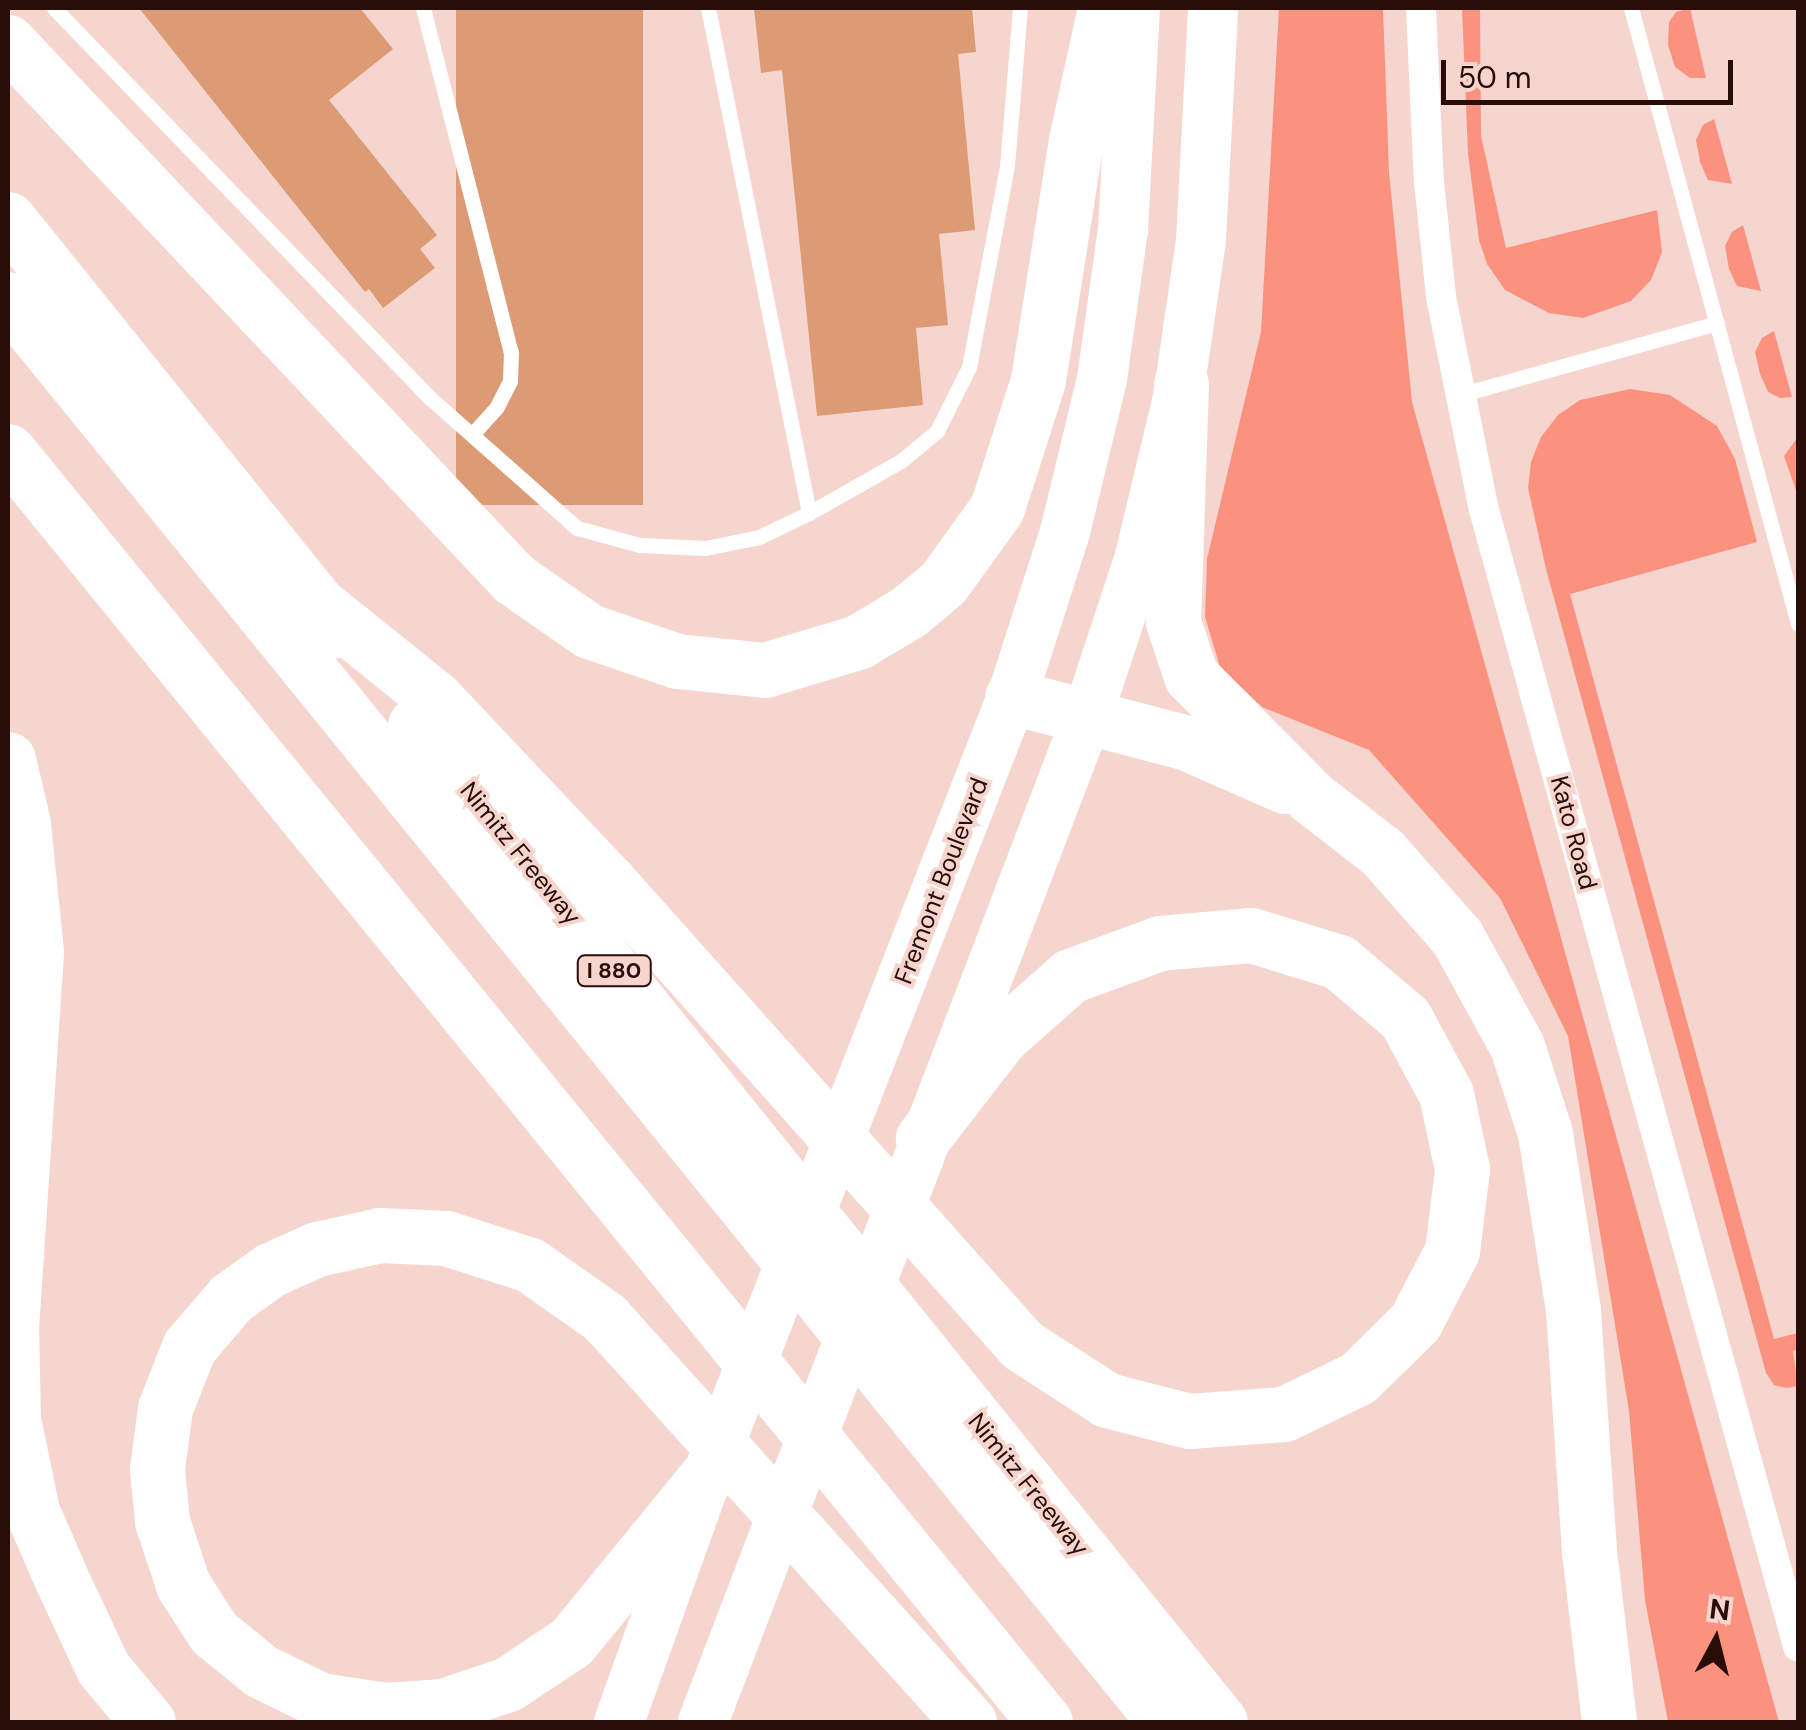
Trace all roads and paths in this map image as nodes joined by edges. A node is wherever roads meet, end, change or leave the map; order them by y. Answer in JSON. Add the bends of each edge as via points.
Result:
{"nodes":[{"id":1,"x":54,"y":8,"type":"edge"},
{"id":2,"x":423,"y":8,"type":"edge"},
{"id":3,"x":708,"y":8,"type":"edge"},
{"id":4,"x":1020,"y":8,"type":"edge"},
{"id":5,"x":1104,"y":8,"type":"edge"},
{"id":6,"x":1134,"y":8,"type":"edge"},
{"id":7,"x":1213,"y":8,"type":"edge"},
{"id":8,"x":1421,"y":8,"type":"edge"},
{"id":9,"x":1631,"y":8,"type":"edge"},
{"id":10,"x":8,"y":42,"type":"edge"},
{"id":11,"x":8,"y":219,"type":"edge"},
{"id":12,"x":8,"y":299,"type":"edge"},
{"id":13,"x":1717,"y":324,"type":"junction"},
{"id":14,"x":1181,"y":384,"type":"junction"},
{"id":15,"x":1459,"y":395,"type":"junction"},
{"id":16,"x":472,"y":435,"type":"junction"},
{"id":17,"x":8,"y":451,"type":"edge"},
{"id":18,"x":809,"y":513,"type":"junction"},
{"id":19,"x":318,"y":604,"type":"junction"},
{"id":20,"x":1798,"y":624,"type":"edge"},
{"id":21,"x":1012,"y":697,"type":"junction"},
{"id":22,"x":1086,"y":720,"type":"junction"},
{"id":23,"x":8,"y":759,"type":"edge"},
{"id":24,"x":1311,"y":797,"type":"junction"},
{"id":25,"x":990,"y":1019,"type":"junction"},
{"id":26,"x":923,"y":1138,"type":"joint"},
{"id":27,"x":707,"y":1476,"type":"junction"},
{"id":28,"x":1798,"y":1646,"type":"edge"},
{"id":29,"x":148,"y":1722,"type":"edge"},
{"id":30,"x":619,"y":1722,"type":"edge"},
{"id":31,"x":704,"y":1722,"type":"edge"},
{"id":32,"x":968,"y":1722,"type":"edge"},
{"id":33,"x":1045,"y":1722,"type":"edge"},
{"id":34,"x":1165,"y":1722,"type":"edge"},
{"id":35,"x":1220,"y":1722,"type":"edge"},
{"id":36,"x":1609,"y":1722,"type":"edge"}],
"edges":[{"from":1,"to":16,"type":"lane"},
{"from":2,"to":16,"type":"lane","via":[[511,352],[510,381]]},
{"from":3,"to":18,"type":"lane"},
{"from":4,"to":18,"type":"lane","via":[[1008,166],[969,366],[937,430],[901,461]]},
{"from":5,"to":10,"type":"highway","via":[[1038,380],[997,508],[943,583],[908,612],[858,642],[765,670],[677,662],[589,631],[514,580]]},
{"from":6,"to":21,"type":"main road","name":"Fremont Boulevard","via":[[1123,230],[1102,379],[1066,532]]},
{"from":7,"to":14,"type":"main road","via":[[1201,240]]},
{"from":8,"to":15,"type":"street","name":"Kato Road","via":[[1428,182]]},
{"from":9,"to":13,"type":"lane"},
{"from":11,"to":19,"type":"highway","name":"Nimitz Freeway","number":"I 880"},
{"from":12,"to":34,"type":"highway","number":"I 880"},
{"from":13,"to":15,"type":"lane"},
{"from":13,"to":20,"type":"lane"},
{"from":14,"to":22,"type":"main road","via":[[1139,560]]},
{"from":14,"to":24,"type":"highway","via":[[1173,622],[1191,676]]},
{"from":15,"to":28,"type":"street","name":"Kato Road","via":[[1484,510]]},
{"from":16,"to":18,"type":"lane","via":[[577,528],[640,545],[705,548],[759,536]]},
{"from":17,"to":33,"type":"highway"},
{"from":19,"to":25,"type":"highway","via":[[436,698],[1022,1345],[1108,1400],[1188,1421],[1284,1414],[1358,1378],[1416,1322],[1452,1251],[1462,1169],[1446,1094],[1406,1018],[1340,962],[1251,935],[1160,943],[1070,976]]},
{"from":19,"to":35,"type":"highway","name":"Nimitz Freeway","number":"I 880"},
{"from":21,"to":22,"type":"highway"},
{"from":21,"to":27,"type":"main road","name":"Fremont Boulevard"},
{"from":22,"to":24,"type":"highway","via":[[1187,743]]},
{"from":22,"to":25,"type":"main road"},
{"from":23,"to":29,"type":"highway","via":[[24,824],[36,952],[11,1324],[13,1419],[32,1511],[61,1578],[103,1668]]},
{"from":24,"to":36,"type":"highway","via":[[1382,852],[1457,937],[1517,1046],[1544,1132],[1573,1310]]},
{"from":25,"to":26,"type":"highway"},
{"from":26,"to":31,"type":"main road"},
{"from":27,"to":30,"type":"main road","name":"Fremont Boulevard"},
{"from":27,"to":32,"type":"highway","via":[[571,1642],[508,1684],[443,1706],[385,1710],[320,1700],[262,1671],[214,1633],[182,1585],[162,1521],[157,1469],[165,1408],[189,1347],[231,1298],[317,1248],[380,1236],[446,1238],[530,1265],[604,1318]]}]}
